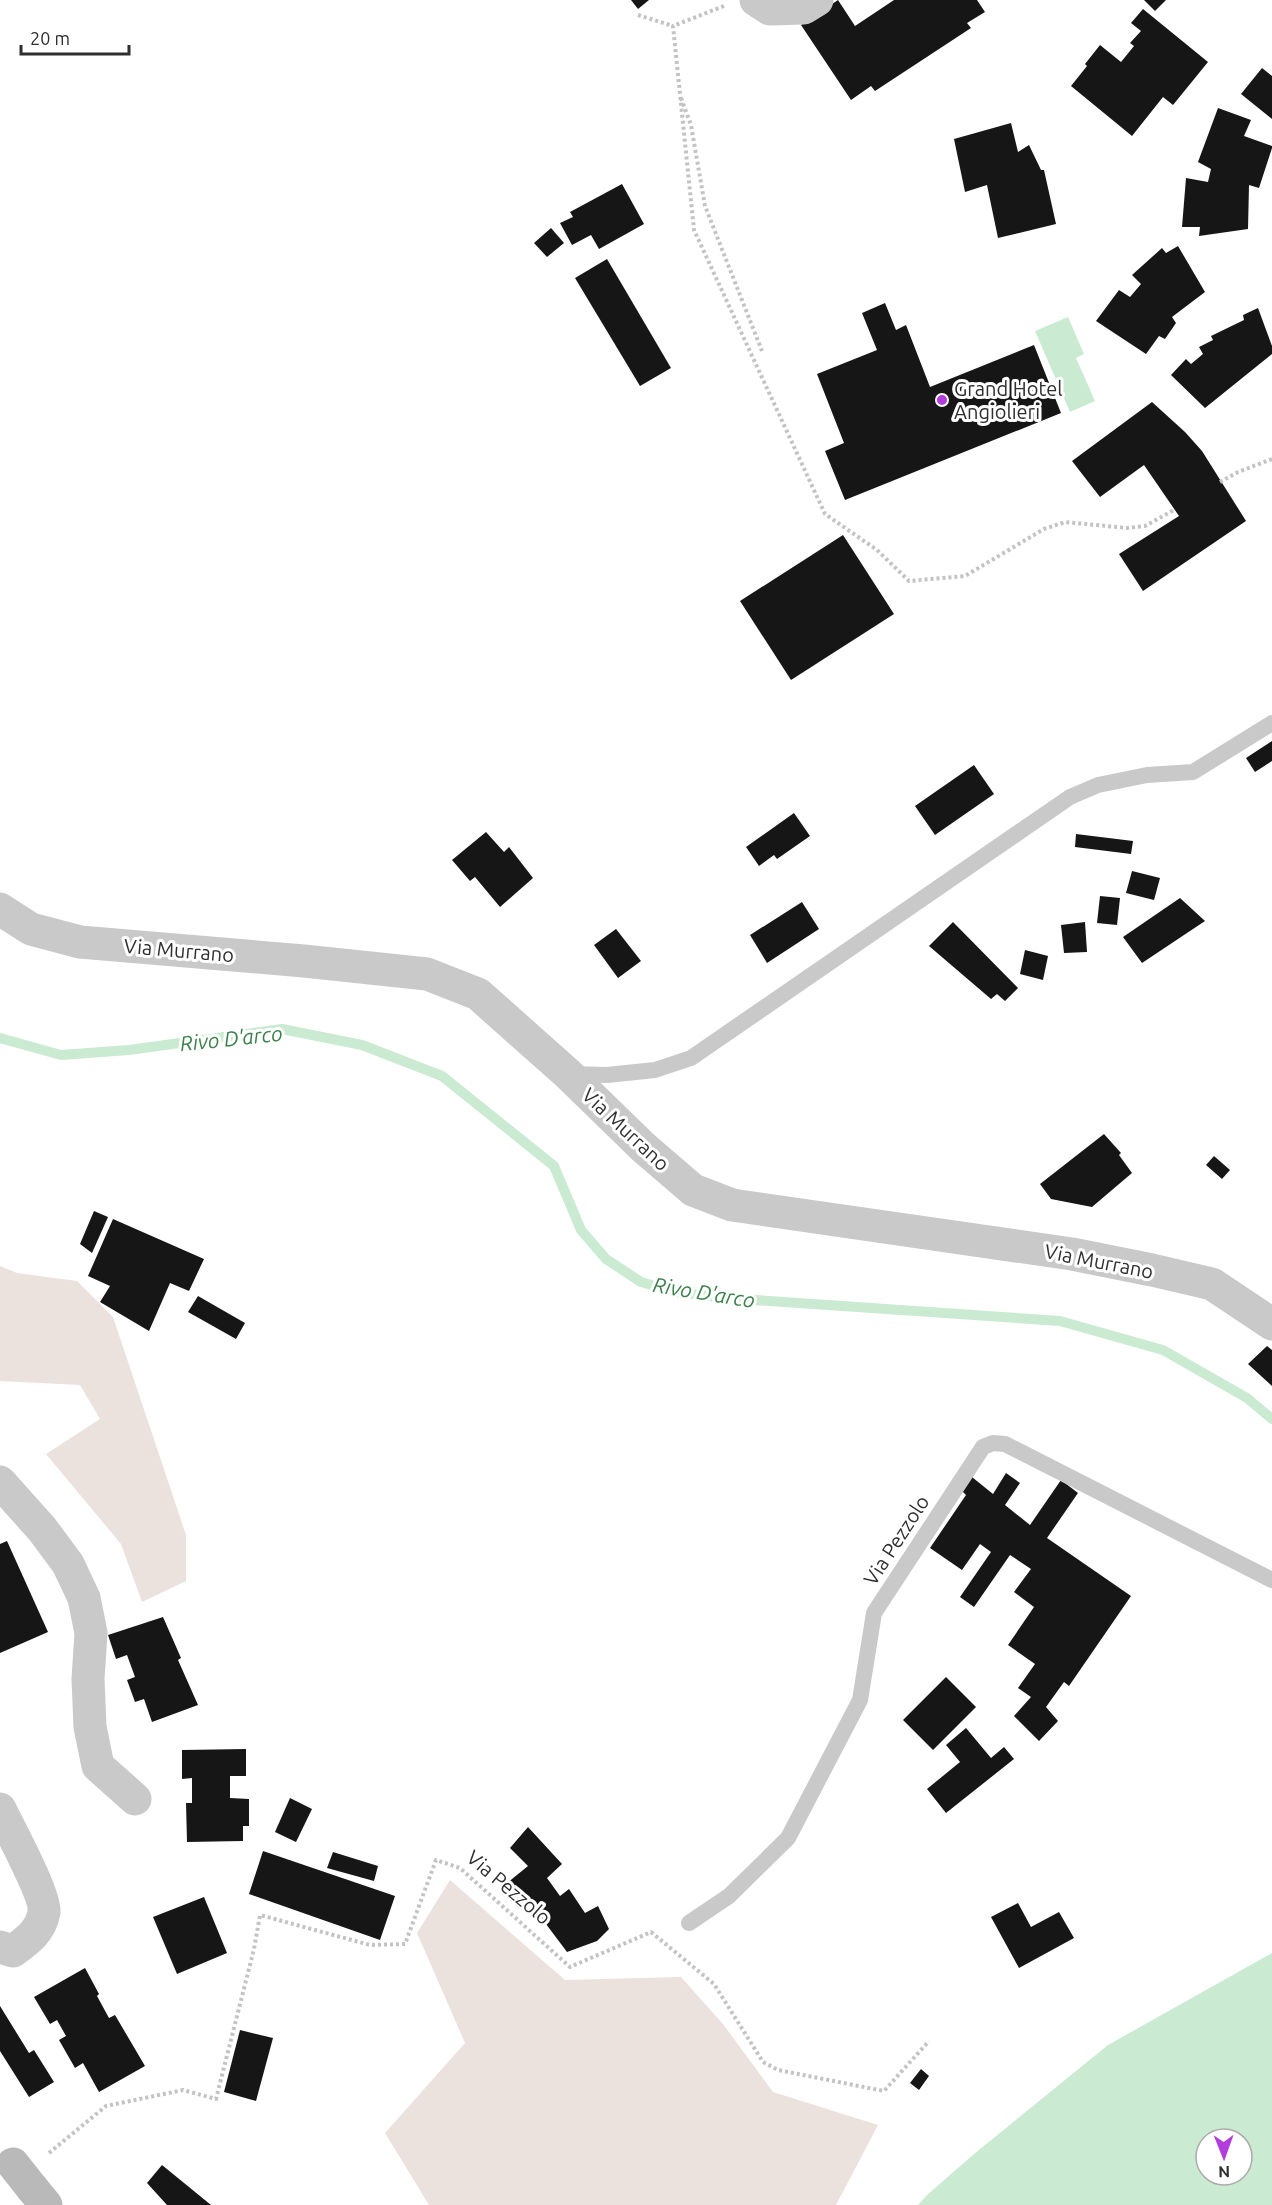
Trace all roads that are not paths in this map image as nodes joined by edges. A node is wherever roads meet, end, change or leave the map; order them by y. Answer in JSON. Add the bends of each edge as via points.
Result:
{"nodes":[{"id":1,"x":817,"y":0,"type":"edge"},
{"id":2,"x":741,"y":2,"type":"edge"},
{"id":3,"x":1272,"y":723,"type":"edge"},
{"id":4,"x":0,"y":909,"type":"edge"},
{"id":5,"x":568,"y":1074,"type":"junction"},
{"id":6,"x":1272,"y":1324,"type":"edge"},
{"id":7,"x":0,"y":1482,"type":"edge"},
{"id":8,"x":1272,"y":1580,"type":"edge"},
{"id":9,"x":135,"y":1799,"type":"dead end"},
{"id":10,"x":0,"y":1809,"type":"edge"},
{"id":11,"x":689,"y":1923,"type":"dead end"},
{"id":12,"x":0,"y":1947,"type":"edge"}],
"edges":[{"from":1,"to":2,"type":"street","via":[[804,8],[770,9]]},
{"from":3,"to":5,"type":"lane","via":[[1193,772],[1147,775],[1098,785],[1070,797],[691,1058],[655,1070]]},
{"from":4,"to":5,"type":"street","name":"Via Murrano","via":[[31,929],[80,942],[427,974],[478,994]]},
{"from":5,"to":6,"type":"street","name":"Via Murrano","via":[[693,1190],[732,1205],[1072,1254],[1182,1277],[1212,1284]]},
{"from":7,"to":9,"type":"street","via":[[68,1564],[84,1598],[91,1633],[90,1727],[98,1766]]},
{"from":8,"to":11,"type":"lane","name":"Via Pezzolo","via":[[1005,1444],[983,1447],[874,1613],[860,1701],[788,1838],[729,1896]]},
{"from":10,"to":12,"type":"street","via":[[40,1891],[44,1912],[33,1937],[13,1951]]}]}
